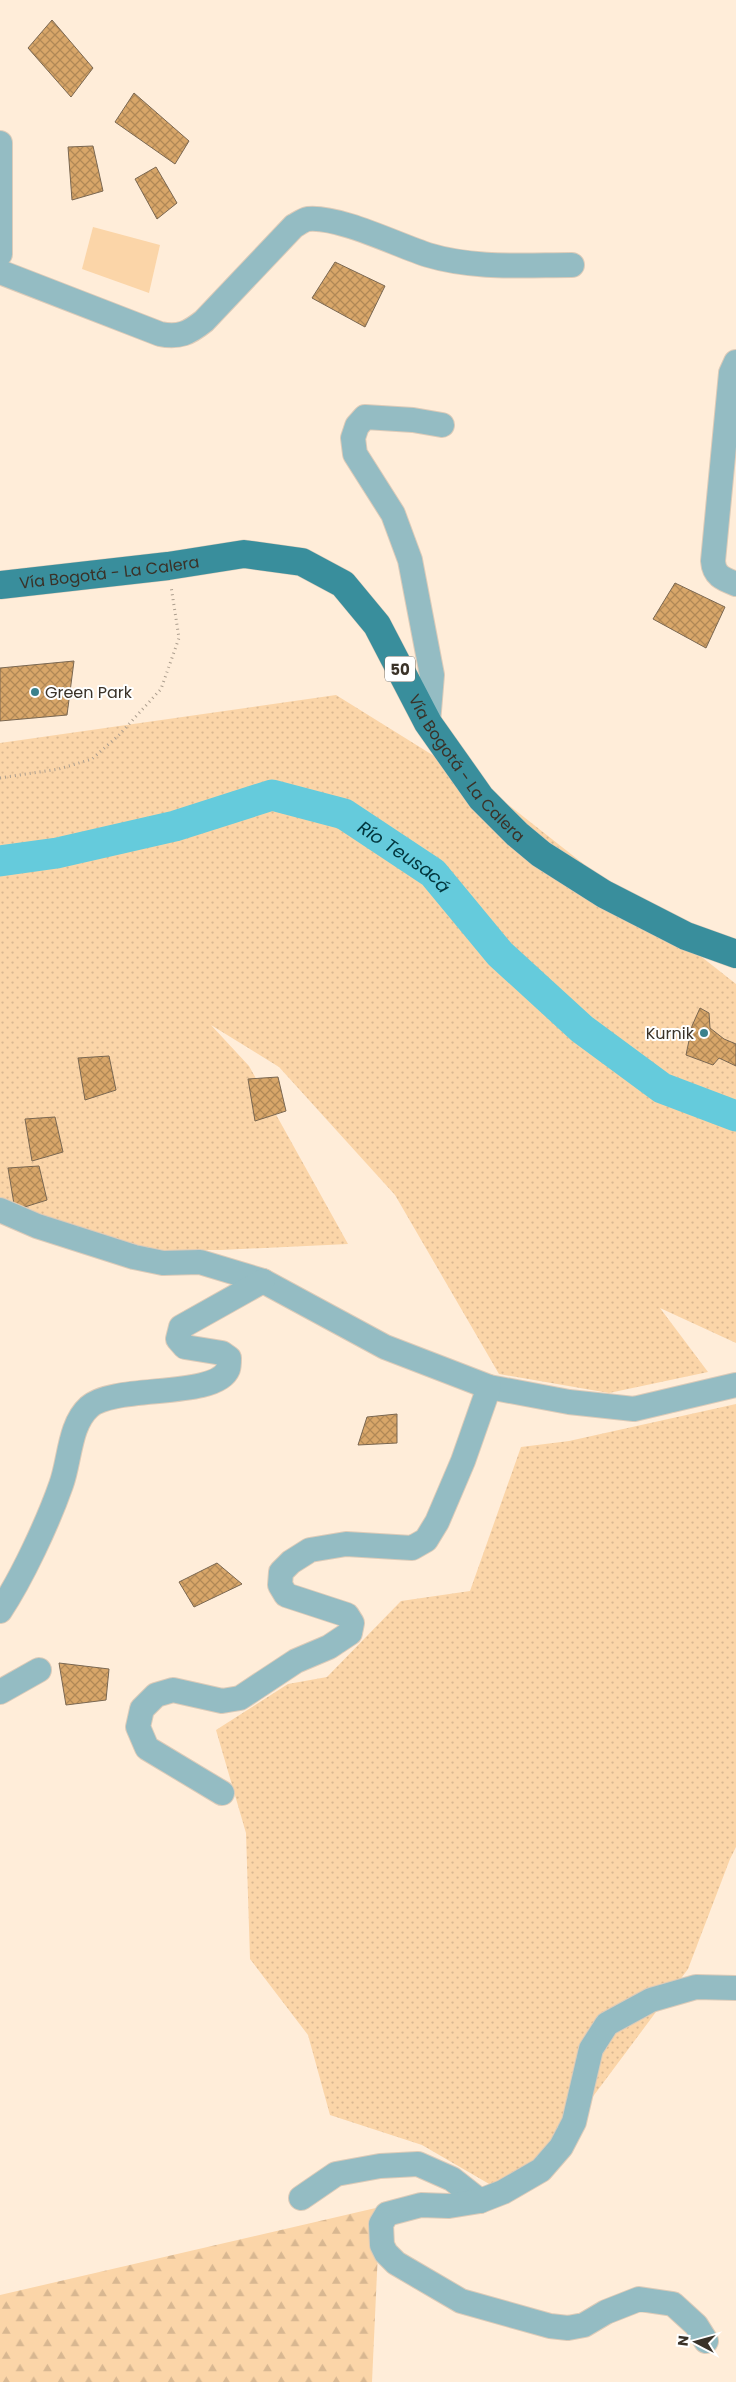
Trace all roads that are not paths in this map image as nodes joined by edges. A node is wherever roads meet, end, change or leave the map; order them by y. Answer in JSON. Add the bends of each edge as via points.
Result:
{"nodes":[{"id":1,"x":0,"y":143,"type":"edge"},
{"id":2,"x":0,"y":172,"type":"edge"},
{"id":3,"x":0,"y":254,"type":"edge"},
{"id":4,"x":572,"y":265,"type":"dead end"},
{"id":5,"x":0,"y":272,"type":"edge"},
{"id":6,"x":736,"y":362,"type":"edge"},
{"id":7,"x":442,"y":425,"type":"dead end"},
{"id":8,"x":736,"y":584,"type":"edge"},
{"id":9,"x":0,"y":585,"type":"edge"},
{"id":10,"x":428,"y":724,"type":"junction"},
{"id":11,"x":736,"y":954,"type":"edge"},
{"id":12,"x":0,"y":1210,"type":"edge"},
{"id":13,"x":263,"y":1281,"type":"junction"},
{"id":14,"x":736,"y":1385,"type":"edge"},
{"id":15,"x":488,"y":1387,"type":"junction"},
{"id":16,"x":0,"y":1611,"type":"edge"},
{"id":17,"x":39,"y":1670,"type":"dead end"},
{"id":18,"x":0,"y":1692,"type":"edge"},
{"id":19,"x":222,"y":1793,"type":"dead end"},
{"id":20,"x":736,"y":1988,"type":"edge"},
{"id":21,"x":301,"y":2198,"type":"dead end"},
{"id":22,"x":480,"y":2201,"type":"junction"},
{"id":23,"x":706,"y":2341,"type":"dead end"}],
"edges":[{"from":1,"to":2,"type":"street"},
{"from":2,"to":3,"type":"street"},
{"from":4,"to":5,"type":"street","via":[[457,262],[328,220],[306,219],[294,226],[204,321],[189,333],[175,337]]},
{"from":6,"to":8,"type":"street","via":[[731,373],[714,570],[720,578]]},
{"from":7,"to":10,"type":"street","via":[[365,417],[353,438],[355,454],[393,514],[410,560],[432,675]]},
{"from":9,"to":10,"type":"main road","name":"Vía Bogotá - La Calera","number":"50","via":[[244,554],[302,562],[343,584],[377,625]]},
{"from":10,"to":11,"type":"main road","name":"Vía Bogotá - La Calera","number":"50","via":[[481,798],[541,854],[604,894],[686,936]]},
{"from":12,"to":13,"type":"street","via":[[37,1226],[134,1257],[163,1263],[200,1262]]},
{"from":13,"to":15,"type":"street","via":[[385,1347]]},
{"from":13,"to":16,"type":"street","via":[[181,1327],[178,1338],[185,1347],[222,1353],[229,1358],[228,1370],[219,1379],[182,1389],[103,1400],[90,1406],[80,1418],[62,1484]]},
{"from":14,"to":15,"type":"street","via":[[634,1409],[570,1402]]},
{"from":15,"to":19,"type":"street","via":[[463,1461],[426,1540],[412,1548],[346,1544],[310,1550],[281,1572],[280,1585],[286,1595],[347,1615],[352,1623],[350,1633],[329,1647],[296,1661],[240,1698],[222,1701],[173,1690],[156,1695],[142,1709],[138,1727],[147,1748]]},
{"from":17,"to":18,"type":"street"},
{"from":20,"to":22,"type":"street","via":[[696,1987],[651,2000],[607,2024],[592,2049],[574,2122],[561,2148],[541,2170],[504,2192]]},
{"from":21,"to":22,"type":"street","via":[[336,2174],[380,2166],[418,2164],[452,2179]]},
{"from":22,"to":23,"type":"street","via":[[449,2206],[420,2205],[387,2214],[381,2224],[386,2254],[461,2301],[550,2326],[568,2328],[584,2325],[639,2299],[673,2304],[696,2325]]}]}
